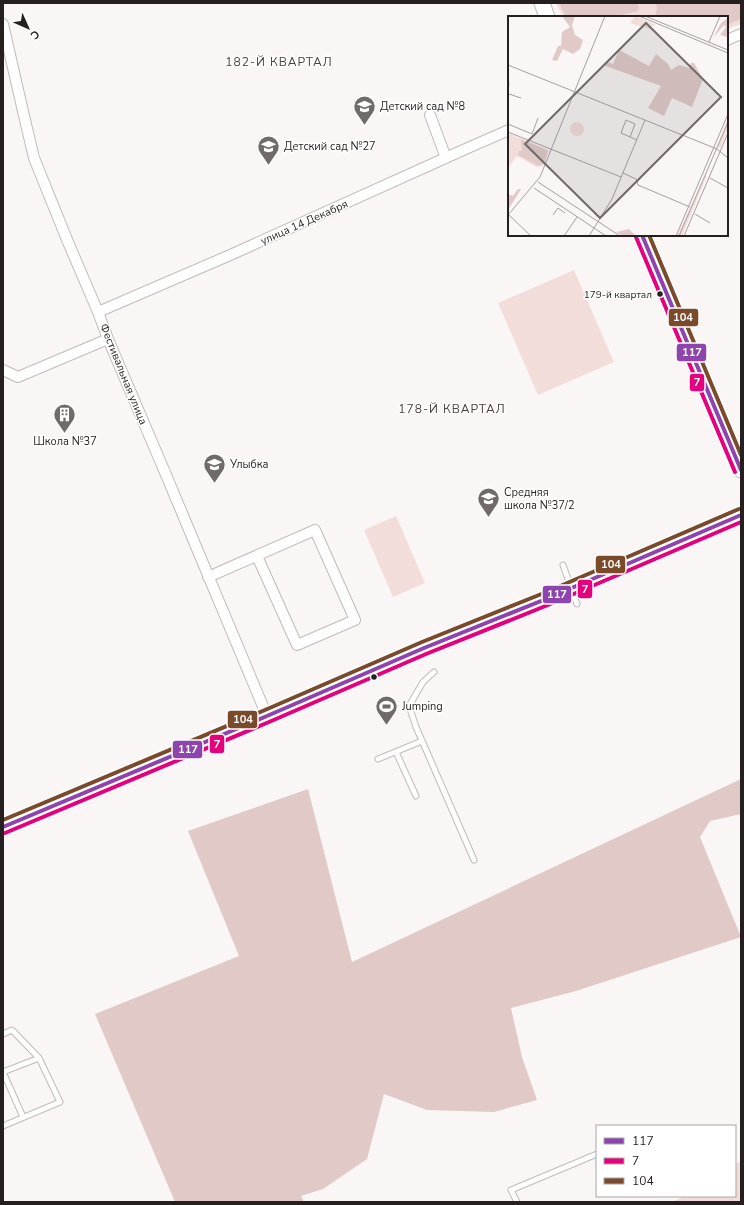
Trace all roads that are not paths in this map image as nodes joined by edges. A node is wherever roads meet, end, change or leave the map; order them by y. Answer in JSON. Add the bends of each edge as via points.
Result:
{"nodes":[{"id":1,"x":542,"y":3,"type":"edge"},
{"id":2,"x":548,"y":16,"type":"edge"},
{"id":3,"x":3,"y":24,"type":"edge"},
{"id":4,"x":741,"y":34,"type":"edge"},
{"id":5,"x":728,"y":40,"type":"edge"},
{"id":6,"x":430,"y":115,"type":"dead end"},
{"id":7,"x":508,"y":130,"type":"edge"},
{"id":8,"x":446,"y":158,"type":"junction"},
{"id":9,"x":642,"y":236,"type":"edge"},
{"id":10,"x":98,"y":312,"type":"junction"},
{"id":11,"x":108,"y":339,"type":"junction"},
{"id":12,"x":3,"y":370,"type":"edge"},
{"id":13,"x":741,"y":470,"type":"edge"},
{"id":14,"x":741,"y":515,"type":"edge"},
{"id":15,"x":257,"y":556,"type":"junction"},
{"id":16,"x":563,"y":565,"type":"dead end"},
{"id":17,"x":208,"y":577,"type":"junction"},
{"id":18,"x":571,"y":587,"type":"junction"},
{"id":19,"x":577,"y":604,"type":"dead end"},
{"id":20,"x":434,"y":672,"type":"dead end"},
{"id":21,"x":267,"y":716,"type":"junction"},
{"id":22,"x":422,"y":741,"type":"junction"},
{"id":23,"x":396,"y":752,"type":"junction"},
{"id":24,"x":378,"y":759,"type":"dead end"},
{"id":25,"x":416,"y":796,"type":"dead end"},
{"id":26,"x":3,"y":827,"type":"edge"},
{"id":27,"x":474,"y":860,"type":"dead end"},
{"id":28,"x":3,"y":1034,"type":"edge"},
{"id":29,"x":39,"y":1058,"type":"junction"},
{"id":30,"x":23,"y":1117,"type":"junction"},
{"id":31,"x":3,"y":1126,"type":"edge"},
{"id":32,"x":596,"y":1154,"type":"edge"},
{"id":33,"x":517,"y":1202,"type":"edge"}],
"edges":[{"from":1,"to":2,"type":"street"},
{"from":3,"to":10,"type":"street","name":"Фестивальная улица","via":[[34,158]]},
{"from":4,"to":5,"type":"street"},
{"from":6,"to":8,"type":"street"},
{"from":7,"to":8,"type":"street","name":"улица 14 Декабря"},
{"from":8,"to":10,"type":"street","name":"улица 14 Декабря"},
{"from":9,"to":13,"type":"street"},
{"from":10,"to":11,"type":"street","name":"Фестивальная улица"},
{"from":11,"to":12,"type":"street","via":[[18,377]]},
{"from":11,"to":17,"type":"street","name":"Фестивальная улица"},
{"from":14,"to":18,"type":"street"},
{"from":15,"to":15,"type":"street","via":[[315,530],[356,620],[297,645]]},
{"from":15,"to":17,"type":"street"},
{"from":16,"to":18,"type":"lane"},
{"from":17,"to":21,"type":"street","name":"Фестивальная улица"},
{"from":18,"to":19,"type":"lane"},
{"from":18,"to":21,"type":"street"},
{"from":20,"to":22,"type":"lane","via":[[423,682],[409,706]]},
{"from":21,"to":26,"type":"street"},
{"from":22,"to":23,"type":"lane"},
{"from":22,"to":27,"type":"lane"},
{"from":23,"to":24,"type":"lane"},
{"from":23,"to":25,"type":"lane"},
{"from":28,"to":29,"type":"lane","via":[[12,1030]]},
{"from":29,"to":30,"type":"lane","via":[[3,1072]]},
{"from":29,"to":30,"type":"lane","via":[[60,1102]]},
{"from":30,"to":31,"type":"lane"},
{"from":32,"to":33,"type":"lane","via":[[512,1190]]}]}
